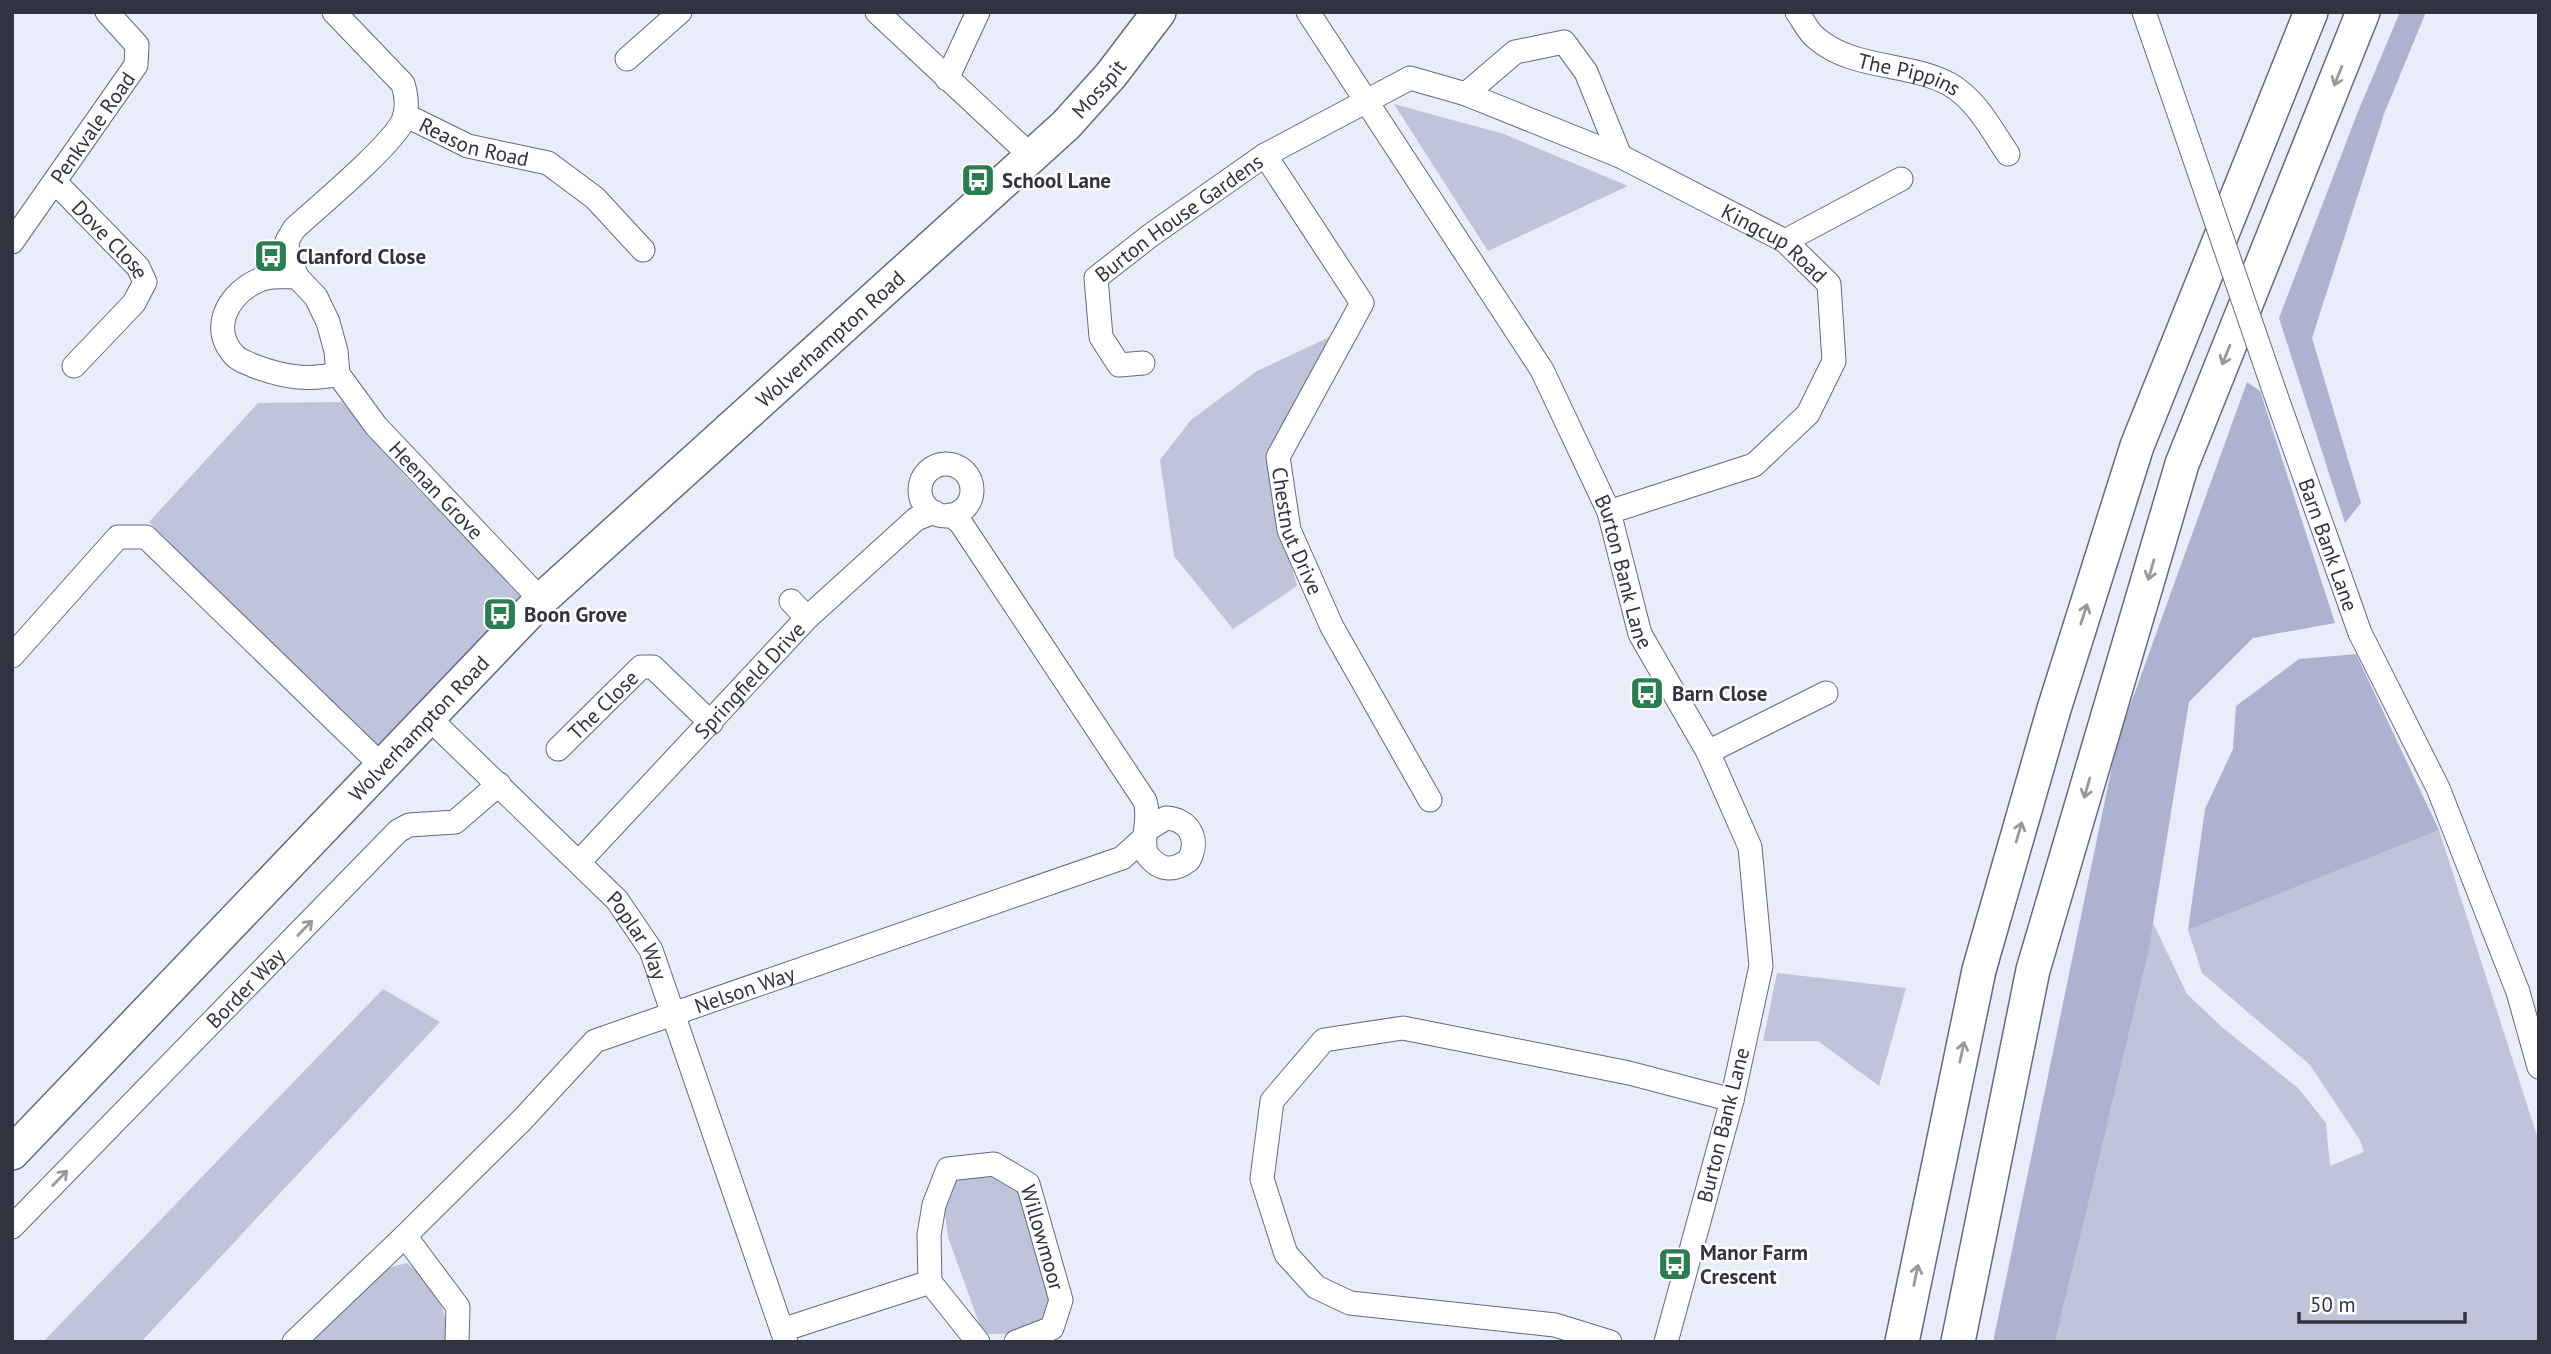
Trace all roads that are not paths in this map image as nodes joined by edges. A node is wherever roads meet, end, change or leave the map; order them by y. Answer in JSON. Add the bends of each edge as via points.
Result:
{"nodes":[{"id":1,"x":107,"y":12,"type":"edge"},
{"id":2,"x":334,"y":12,"type":"edge"},
{"id":3,"x":680,"y":12,"type":"edge"},
{"id":4,"x":877,"y":12,"type":"edge"},
{"id":5,"x":978,"y":12,"type":"edge"},
{"id":6,"x":1159,"y":12,"type":"edge"},
{"id":7,"x":1308,"y":12,"type":"edge"},
{"id":8,"x":1797,"y":12,"type":"edge"},
{"id":9,"x":2144,"y":12,"type":"edge"},
{"id":10,"x":2311,"y":12,"type":"edge"},
{"id":11,"x":2363,"y":12,"type":"edge"},
{"id":12,"x":627,"y":59,"type":"dead end"},
{"id":13,"x":947,"y":79,"type":"junction"},
{"id":14,"x":1466,"y":94,"type":"junction"},
{"id":15,"x":1364,"y":102,"type":"junction"},
{"id":16,"x":405,"y":115,"type":"junction"},
{"id":17,"x":2008,"y":153,"type":"dead end"},
{"id":18,"x":1265,"y":155,"type":"junction"},
{"id":19,"x":1031,"y":156,"type":"junction"},
{"id":20,"x":1620,"y":156,"type":"junction"},
{"id":21,"x":1901,"y":179,"type":"dead end"},
{"id":22,"x":55,"y":182,"type":"junction"},
{"id":23,"x":1785,"y":241,"type":"junction"},
{"id":24,"x":12,"y":242,"type":"edge"},
{"id":25,"x":643,"y":250,"type":"dead end"},
{"id":26,"x":298,"y":277,"type":"junction"},
{"id":27,"x":1143,"y":363,"type":"dead end"},
{"id":28,"x":74,"y":366,"type":"dead end"},
{"id":29,"x":338,"y":374,"type":"junction"},
{"id":30,"x":1609,"y":512,"type":"junction"},
{"id":31,"x":541,"y":600,"type":"junction"},
{"id":32,"x":12,"y":656,"type":"edge"},
{"id":33,"x":1826,"y":693,"type":"dead end"},
{"id":34,"x":427,"y":716,"type":"junction"},
{"id":35,"x":711,"y":723,"type":"junction"},
{"id":36,"x":558,"y":749,"type":"dead end"},
{"id":37,"x":1707,"y":752,"type":"junction"},
{"id":38,"x":380,"y":764,"type":"junction"},
{"id":39,"x":499,"y":784,"type":"junction"},
{"id":40,"x":1430,"y":800,"type":"dead end"},
{"id":41,"x":1146,"y":834,"type":"joint"},
{"id":42,"x":580,"y":861,"type":"junction"},
{"id":43,"x":674,"y":1012,"type":"junction"},
{"id":44,"x":2539,"y":1067,"type":"edge"},
{"id":45,"x":1732,"y":1100,"type":"junction"},
{"id":46,"x":12,"y":1153,"type":"edge"},
{"id":47,"x":12,"y":1227,"type":"edge"},
{"id":48,"x":405,"y":1236,"type":"junction"},
{"id":49,"x":930,"y":1282,"type":"junction"},
{"id":50,"x":784,"y":1336,"type":"edge"},
{"id":51,"x":294,"y":1342,"type":"edge"},
{"id":52,"x":457,"y":1342,"type":"edge"},
{"id":53,"x":978,"y":1342,"type":"edge"},
{"id":54,"x":1016,"y":1342,"type":"edge"},
{"id":55,"x":1610,"y":1342,"type":"edge"},
{"id":56,"x":1666,"y":1342,"type":"edge"},
{"id":57,"x":1902,"y":1342,"type":"edge"},
{"id":58,"x":1958,"y":1342,"type":"edge"}],
"edges":[{"from":1,"to":22,"type":"street","name":"Penkvale Road","via":[[137,45],[136,65]]},
{"from":2,"to":16,"type":"street","name":"Reason Road","via":[[403,84]]},
{"from":3,"to":12,"type":"street"},
{"from":4,"to":13,"type":"street"},
{"from":5,"to":13,"type":"street"},
{"from":6,"to":19,"type":"highway","name":"Mosspit","via":[[1093,95]]},
{"from":7,"to":15,"type":"street","name":"Burton Bank Lane"},
{"from":8,"to":17,"type":"street","name":"The Pippins","via":[[1815,38],[1837,51],[1949,84],[1970,99]]},
{"from":9,"to":44,"type":"street","name":"Barn Bank Lane","bridge":true,"via":[[2360,633],[2438,788],[2518,992]]},
{"from":57,"to":10,"type":"highway","one_way":true,"via":[[1979,970],[2054,709],[2137,446]]},
{"from":11,"to":58,"type":"highway","one_way":true,"via":[[2182,464],[2033,970]]},
{"from":13,"to":19,"type":"street"},
{"from":14,"to":15,"type":"street","name":"Kingcup Road","via":[[1410,78]]},
{"from":14,"to":20,"type":"street","name":"Kingcup Road"},
{"from":14,"to":20,"type":"street","via":[[1515,52],[1564,42],[1586,72]]},
{"from":15,"to":18,"type":"street","name":"Burton House Gardens"},
{"from":15,"to":30,"type":"street","name":"Burton Bank Lane","via":[[1542,370]]},
{"from":16,"to":25,"type":"street","name":"Reason Road","via":[[468,146],[548,163],[595,198]]},
{"from":16,"to":26,"type":"street","via":[[393,135],[294,229],[287,242]]},
{"from":18,"to":27,"type":"street","name":"Burton House Gardens","via":[[1096,278],[1101,337],[1119,365]]},
{"from":18,"to":40,"type":"street","name":"Chestnut Drive","via":[[1362,303],[1279,457],[1289,530],[1332,627]]},
{"from":19,"to":31,"type":"highway","name":"Wolverhampton Road"},
{"from":20,"to":23,"type":"street","name":"Kingcup Road"},
{"from":21,"to":23,"type":"street"},
{"from":22,"to":24,"type":"street","name":"Penkvale Road"},
{"from":22,"to":28,"type":"street","name":"Dove Close","via":[[138,267],[145,282],[134,303]]},
{"from":23,"to":30,"type":"street","name":"Kingcup Road","via":[[1829,284],[1834,361],[1808,414],[1754,465]]},
{"from":26,"to":29,"type":"street","name":"Heenan Grove","via":[[316,297],[328,322]]},
{"from":26,"to":29,"type":"street","via":[[271,277],[241,292],[223,314],[223,340],[237,358],[278,376],[315,379]]},
{"from":29,"to":31,"type":"street","name":"Heenan Grove","via":[[376,426]]},
{"from":30,"to":37,"type":"street","name":"Burton Bank Lane","via":[[1640,634]]},
{"from":31,"to":34,"type":"highway","name":"Wolverhampton Road"},
{"from":32,"to":38,"type":"street","via":[[118,537],[146,537]]},
{"from":33,"to":37,"type":"street"},
{"from":34,"to":38,"type":"highway","name":"Wolverhampton Road"},
{"from":34,"to":39,"type":"street","name":"Poplar Way"},
{"from":35,"to":36,"type":"street","name":"The Close","via":[[653,667],[641,667]]},
{"from":35,"to":41,"type":"street","name":"Springfield Drive","via":[[799,609],[916,519],[942,514],[960,522],[1145,801],[1149,814]]},
{"from":35,"to":42,"type":"street","name":"Springfield Drive"},
{"from":37,"to":45,"type":"street","name":"Burton Bank Lane","via":[[1750,848],[1761,966]]},
{"from":38,"to":46,"type":"highway","name":"Wolverhampton Road"},
{"from":39,"to":42,"type":"street","name":"Poplar Way"},
{"from":47,"to":39,"type":"street","name":"Border Way","one_way":true,"via":[[398,831],[409,825],[455,822]]},
{"from":41,"to":43,"type":"street","name":"Nelson Way","via":[[1122,858]]},
{"from":42,"to":43,"type":"street","name":"Poplar Way","via":[[634,922],[651,950]]},
{"from":43,"to":48,"type":"street","name":"Nelson Way","via":[[595,1041]]},
{"from":43,"to":50,"type":"street","name":"Poplar Way"},
{"from":45,"to":55,"type":"street","via":[[1615,1070],[1403,1028],[1324,1040],[1272,1101],[1262,1178],[1286,1254],[1315,1287],[1350,1303],[1555,1325]]},
{"from":45,"to":56,"type":"street","name":"Burton Bank Lane"},
{"from":48,"to":51,"type":"street","name":"Nelson Way"},
{"from":48,"to":52,"type":"street","via":[[458,1307]]},
{"from":49,"to":50,"type":"street"},
{"from":49,"to":53,"type":"street"},
{"from":49,"to":54,"type":"street","name":"Willowmoor","via":[[929,1235],[948,1169],[995,1164],[1028,1184],[1061,1300],[1052,1328]]}]}
